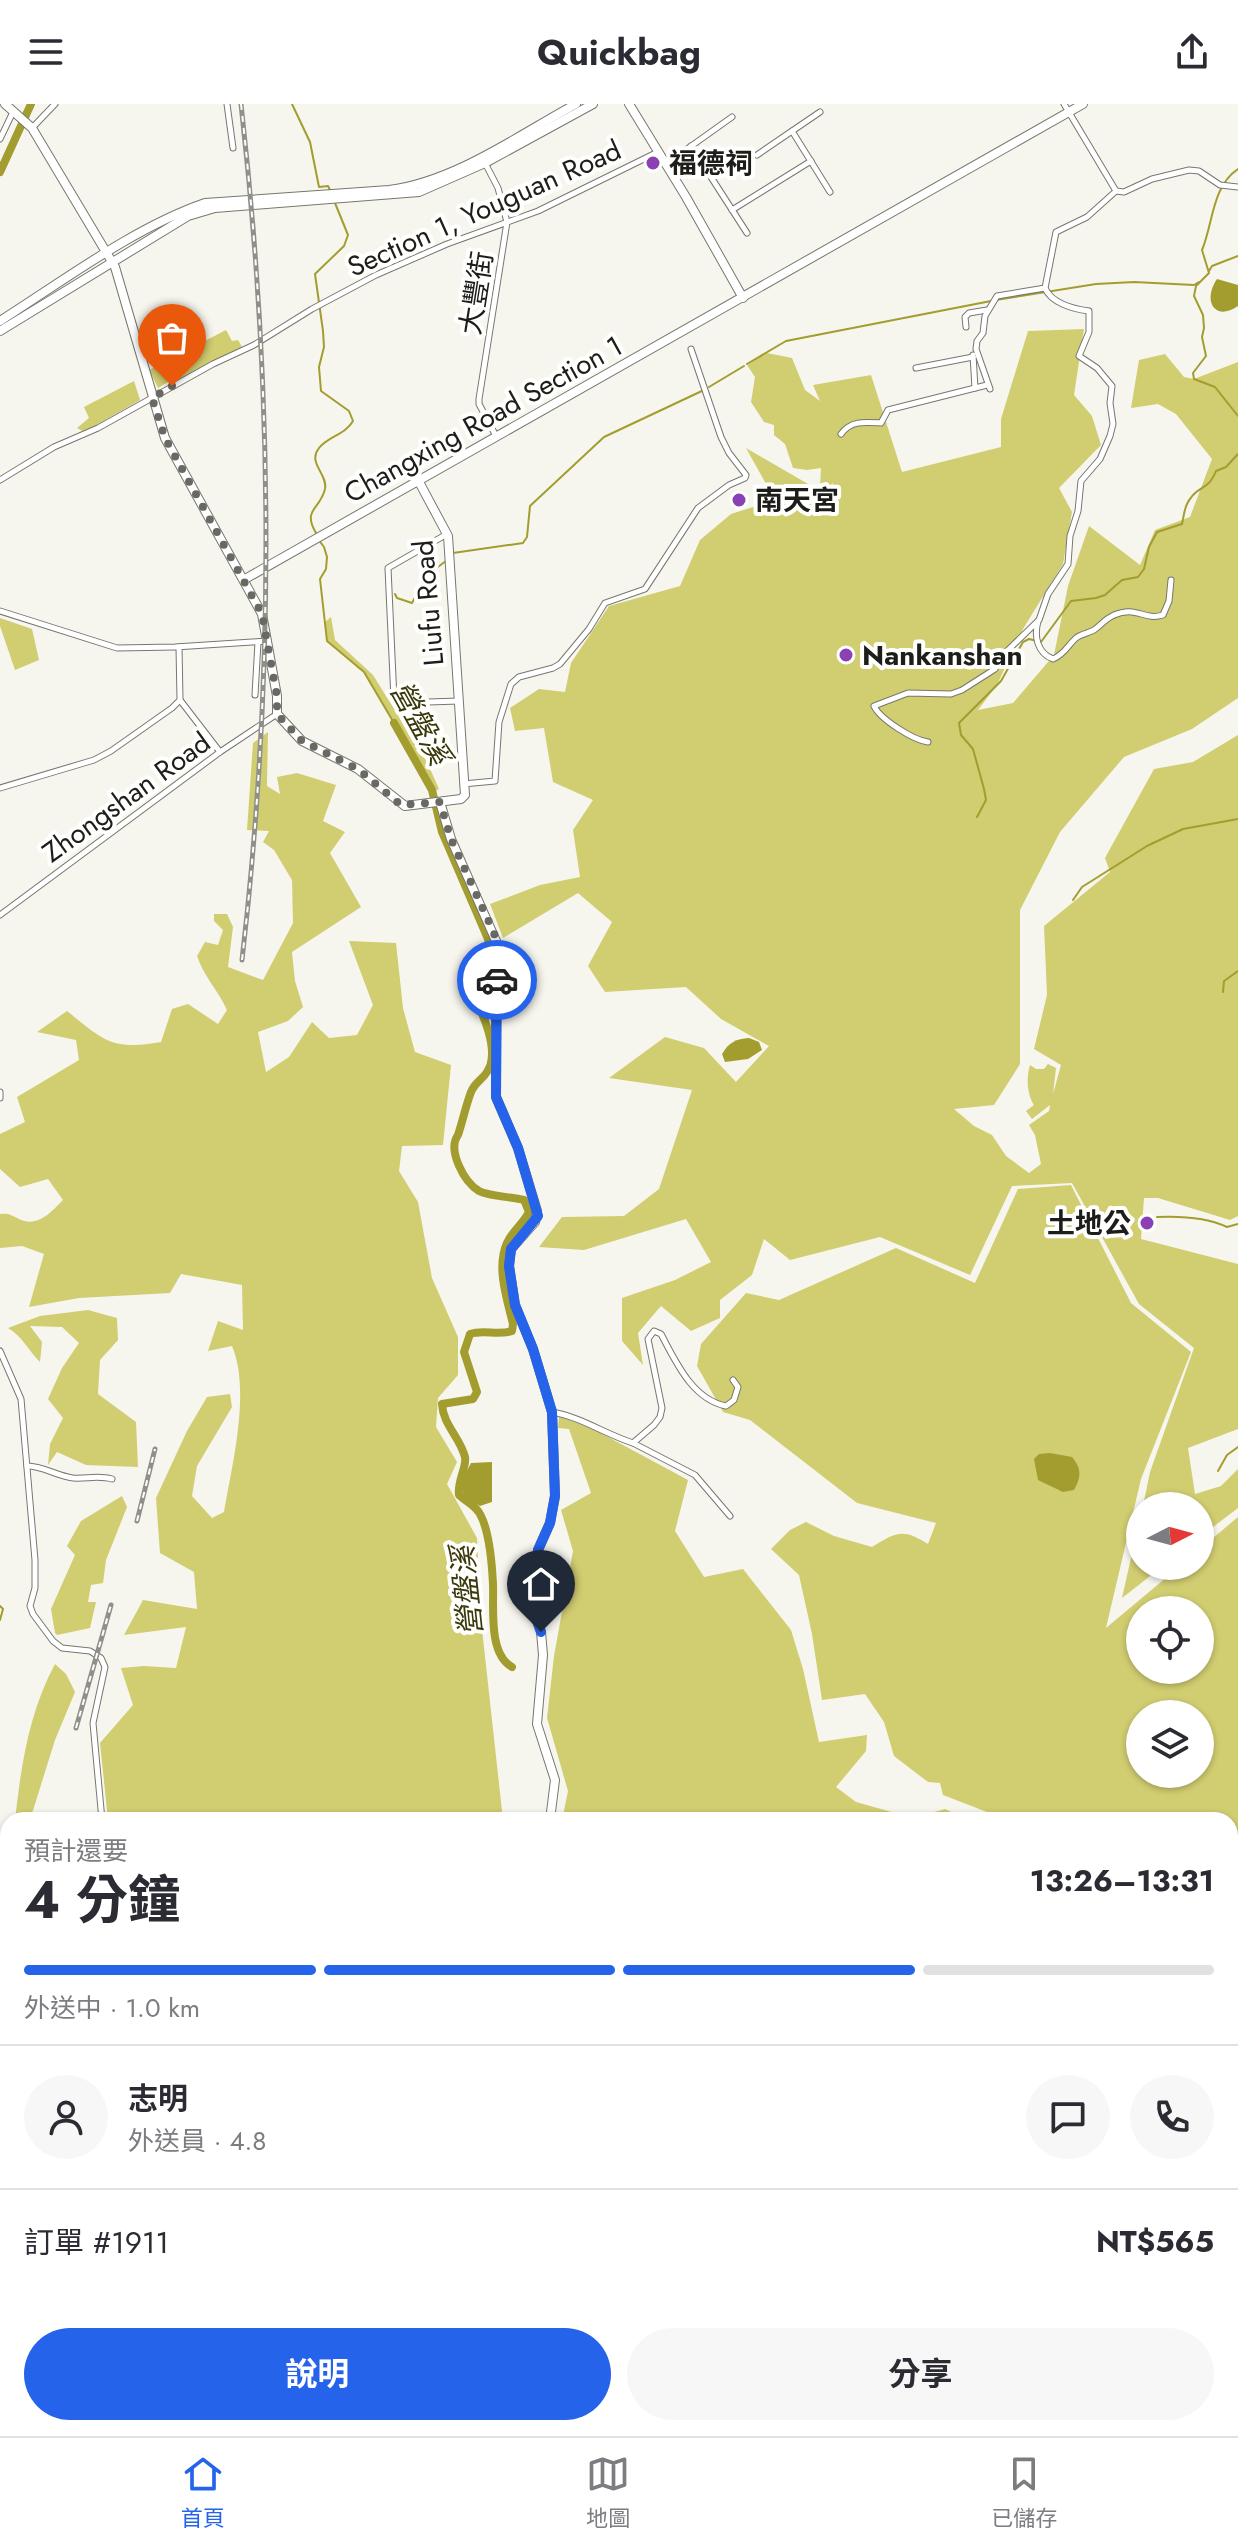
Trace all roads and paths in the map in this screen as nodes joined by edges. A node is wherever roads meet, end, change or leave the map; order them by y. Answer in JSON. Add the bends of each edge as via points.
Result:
{"nodes":[{"id":1,"x":5,"y":104,"type":"edge"},
{"id":2,"x":55,"y":104,"type":"edge"},
{"id":3,"x":227,"y":104,"type":"edge"},
{"id":4,"x":576,"y":104,"type":"edge"},
{"id":5,"x":593,"y":104,"type":"edge"},
{"id":6,"x":629,"y":104,"type":"edge"},
{"id":7,"x":1083,"y":104,"type":"edge"},
{"id":8,"x":1066,"y":108,"type":"edge"},
{"id":9,"x":820,"y":112,"type":"dead end"},
{"id":10,"x":14,"y":113,"type":"junction"},
{"id":11,"x":732,"y":117,"type":"dead end"},
{"id":12,"x":30,"y":127,"type":"junction"},
{"id":13,"x":792,"y":131,"type":"junction"},
{"id":14,"x":0,"y":139,"type":"edge"},
{"id":15,"x":691,"y":146,"type":"junction"},
{"id":16,"x":233,"y":148,"type":"dead end"},
{"id":17,"x":658,"y":152,"type":"junction"},
{"id":18,"x":757,"y":155,"type":"dead end"},
{"id":19,"x":483,"y":160,"type":"junction"},
{"id":20,"x":811,"y":161,"type":"junction"},
{"id":21,"x":666,"y":164,"type":"junction"},
{"id":22,"x":1238,"y":187,"type":"edge"},
{"id":23,"x":1116,"y":191,"type":"junction"},
{"id":24,"x":830,"y":192,"type":"dead end"},
{"id":25,"x":732,"y":210,"type":"junction"},
{"id":26,"x":507,"y":222,"type":"junction"},
{"id":27,"x":747,"y":233,"type":"dead end"},
{"id":28,"x":109,"y":258,"type":"junction"},
{"id":29,"x":1045,"y":288,"type":"junction"},
{"id":30,"x":743,"y":298,"type":"junction"},
{"id":31,"x":988,"y":310,"type":"junction"},
{"id":32,"x":0,"y":321,"type":"edge"},
{"id":33,"x":966,"y":327,"type":"dead end"},
{"id":34,"x":0,"y":331,"type":"edge"},
{"id":35,"x":691,"y":349,"type":"dead end"},
{"id":36,"x":975,"y":354,"type":"junction"},
{"id":37,"x":916,"y":368,"type":"dead end"},
{"id":38,"x":975,"y":388,"type":"junction"},
{"id":39,"x":152,"y":398,"type":"junction"},
{"id":40,"x":841,"y":434,"type":"dead end"},
{"id":41,"x":496,"y":436,"type":"junction"},
{"id":42,"x":0,"y":480,"type":"edge"},
{"id":43,"x":418,"y":480,"type":"junction"},
{"id":44,"x":447,"y":534,"type":"junction"},
{"id":45,"x":245,"y":579,"type":"junction"},
{"id":46,"x":1171,"y":580,"type":"dead end"},
{"id":47,"x":0,"y":611,"type":"edge"},
{"id":48,"x":1039,"y":620,"type":"junction"},
{"id":49,"x":269,"y":641,"type":"junction"},
{"id":50,"x":258,"y":642,"type":"junction"},
{"id":51,"x":179,"y":647,"type":"junction"},
{"id":52,"x":255,"y":695,"type":"dead end"},
{"id":53,"x":180,"y":700,"type":"junction"},
{"id":54,"x":459,"y":701,"type":"junction"},
{"id":55,"x":277,"y":714,"type":"junction"},
{"id":56,"x":928,"y":742,"type":"dead end"},
{"id":57,"x":220,"y":752,"type":"junction"},
{"id":58,"x":463,"y":784,"type":"junction"},
{"id":59,"x":0,"y":788,"type":"edge"},
{"id":60,"x":437,"y":803,"type":"junction"},
{"id":61,"x":0,"y":915,"type":"edge"},
{"id":62,"x":0,"y":1351,"type":"edge"},
{"id":63,"x":733,"y":1380,"type":"dead end"},
{"id":64,"x":552,"y":1412,"type":"junction"},
{"id":65,"x":633,"y":1443,"type":"junction"},
{"id":66,"x":27,"y":1466,"type":"junction"},
{"id":67,"x":112,"y":1479,"type":"dead end"},
{"id":68,"x":730,"y":1516,"type":"dead end"},
{"id":69,"x":101,"y":1812,"type":"edge"},
{"id":70,"x":551,"y":1812,"type":"edge"}],
"edges":[{"from":1,"to":10,"type":"street"},
{"from":2,"to":12,"type":"street"},
{"from":3,"to":16,"type":"street"},
{"from":4,"to":19,"type":"street"},
{"from":5,"to":19,"type":"street"},
{"from":6,"to":17,"type":"street"},
{"from":7,"to":8,"type":"street","name":"Changxing Road Section 1"},
{"from":8,"to":23,"type":"street"},
{"from":8,"to":30,"type":"street","name":"Changxing Road Section 1"},
{"from":9,"to":13,"type":"street"},
{"from":10,"to":12,"type":"street"},
{"from":10,"to":14,"type":"street"},
{"from":11,"to":15,"type":"street"},
{"from":12,"to":28,"type":"street"},
{"from":13,"to":18,"type":"street"},
{"from":13,"to":20,"type":"street"},
{"from":15,"to":21,"type":"street"},
{"from":15,"to":25,"type":"street"},
{"from":17,"to":21,"type":"street"},
{"from":17,"to":26,"type":"street","name":"Section 1, Youguan Road"},
{"from":19,"to":26,"type":"street","name":"大豐街"},
{"from":19,"to":28,"type":"street","via":[[419,192],[205,203],[182,211]]},
{"from":20,"to":24,"type":"street"},
{"from":20,"to":25,"type":"street"},
{"from":21,"to":30,"type":"street"},
{"from":22,"to":23,"type":"street","via":[[1220,185],[1189,170]]},
{"from":23,"to":29,"type":"street","via":[[1087,217],[1056,232]]},
{"from":25,"to":27,"type":"street"},
{"from":26,"to":39,"type":"street","name":"Section 1, Youguan Road","via":[[405,261]]},
{"from":26,"to":41,"type":"street","name":"大豐街","via":[[479,399]]},
{"from":28,"to":32,"type":"street"},
{"from":28,"to":34,"type":"street"},
{"from":28,"to":39,"type":"street"},
{"from":29,"to":31,"type":"street","via":[[997,296]]},
{"from":29,"to":48,"type":"street","via":[[1048,297],[1089,311],[1089,332],[1079,356],[1112,386],[1113,424],[1100,459],[1081,481],[1068,564]]},
{"from":30,"to":41,"type":"street","name":"Changxing Road Section 1"},
{"from":31,"to":33,"type":"street","via":[[969,313]]},
{"from":31,"to":36,"type":"street"},
{"from":35,"to":58,"type":"street","via":[[721,437],[745,478],[698,508],[645,589],[605,603],[560,664],[511,684],[499,722],[495,781]]},
{"from":36,"to":37,"type":"street"},
{"from":36,"to":38,"type":"street"},
{"from":36,"to":38,"type":"street","via":[[988,387]]},
{"from":38,"to":40,"type":"street","via":[[888,410],[881,423],[861,422]]},
{"from":39,"to":42,"type":"street"},
{"from":39,"to":45,"type":"street","via":[[165,438]]},
{"from":41,"to":43,"type":"street","name":"Changxing Road Section 1"},
{"from":43,"to":44,"type":"street","name":"Liufu Road"},
{"from":43,"to":45,"type":"street","name":"Changxing Road Section 1"},
{"from":44,"to":54,"type":"street","name":"Liufu Road"},
{"from":44,"to":54,"type":"street","via":[[388,568],[394,700]]},
{"from":45,"to":49,"type":"street"},
{"from":46,"to":48,"type":"street","via":[[1163,615],[1130,609],[1113,615],[1053,659],[1037,641]]},
{"from":47,"to":51,"type":"street","via":[[117,648]]},
{"from":48,"to":56,"type":"street","via":[[990,673],[955,693],[908,693],[874,706],[903,731]]},
{"from":49,"to":50,"type":"street"},
{"from":49,"to":55,"type":"street"},
{"from":50,"to":51,"type":"street"},
{"from":50,"to":52,"type":"street"},
{"from":51,"to":53,"type":"street"},
{"from":53,"to":57,"type":"street"},
{"from":53,"to":59,"type":"street","via":[[111,751],[76,767]]},
{"from":54,"to":58,"type":"street","name":"Liufu Road"},
{"from":55,"to":57,"type":"street","name":"Zhongshan Road"},
{"from":55,"to":60,"type":"street","via":[[302,741],[358,769],[401,805]]},
{"from":57,"to":61,"type":"street","name":"Zhongshan Road"},
{"from":58,"to":60,"type":"street","via":[[461,799]]},
{"from":60,"to":64,"type":"street","via":[[496,941],[496,1097],[538,1216],[511,1249],[511,1284]]},
{"from":62,"to":66,"type":"street","via":[[21,1399]]},
{"from":63,"to":65,"type":"street","via":[[738,1387],[734,1400],[726,1406],[714,1404],[689,1381],[661,1334],[650,1333],[662,1408],[660,1417]]},
{"from":64,"to":65,"type":"street"},
{"from":64,"to":70,"type":"street","via":[[555,1496],[538,1550],[534,1607],[543,1655],[537,1724],[555,1780]]},
{"from":65,"to":68,"type":"street","via":[[695,1475]]},
{"from":66,"to":67,"type":"street","via":[[60,1476]]},
{"from":66,"to":69,"type":"street","via":[[36,1577],[33,1614],[62,1648],[90,1651],[105,1667],[93,1723]]}]}
